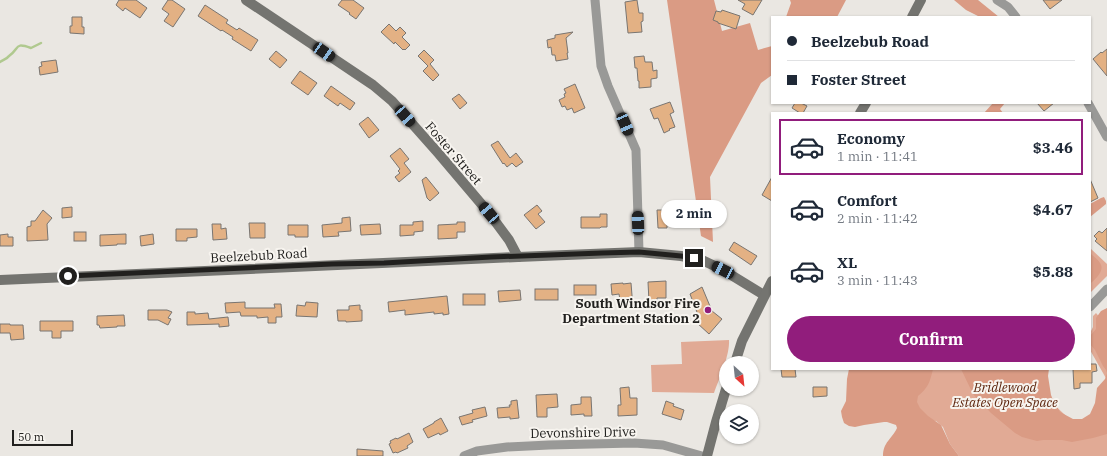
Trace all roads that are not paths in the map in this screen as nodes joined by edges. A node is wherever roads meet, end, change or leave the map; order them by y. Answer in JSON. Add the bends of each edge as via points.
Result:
{"nodes":[{"id":1,"x":246,"y":0,"type":"edge"},
{"id":2,"x":595,"y":0,"type":"edge"},
{"id":3,"x":921,"y":0,"type":"edge"},
{"id":4,"x":997,"y":0,"type":"edge"},
{"id":5,"x":913,"y":16,"type":"edge"},
{"id":6,"x":1015,"y":16,"type":"edge"},
{"id":7,"x":1089,"y":104,"type":"edge"},
{"id":8,"x":1107,"y":137,"type":"edge"},
{"id":9,"x":639,"y":252,"type":"junction"},
{"id":10,"x":518,"y":257,"type":"junction"},
{"id":11,"x":0,"y":280,"type":"edge"},
{"id":12,"x":771,"y":283,"type":"edge"},
{"id":13,"x":1107,"y":289,"type":"edge"},
{"id":14,"x":764,"y":295,"type":"junction"},
{"id":15,"x":1091,"y":306,"type":"edge"},
{"id":16,"x":737,"y":356,"type":"edge"},
{"id":17,"x":724,"y":396,"type":"edge"},
{"id":18,"x":464,"y":456,"type":"edge"},
{"id":19,"x":702,"y":456,"type":"edge"},
{"id":20,"x":707,"y":456,"type":"edge"}],
"edges":[{"from":1,"to":10,"type":"street","name":"Foster Street","via":[[367,81],[392,101],[489,213]]},
{"from":2,"to":9,"type":"street","via":[[601,66],[636,150]]},
{"from":3,"to":5,"type":"street"},
{"from":4,"to":6,"type":"street","via":[[1008,7]]},
{"from":7,"to":8,"type":"street"},
{"from":9,"to":10,"type":"street"},
{"from":9,"to":14,"type":"street","via":[[702,260]]},
{"from":10,"to":11,"type":"street","name":"Beelzebub Road"},
{"from":12,"to":14,"type":"street"},
{"from":13,"to":15,"type":"street"},
{"from":14,"to":16,"type":"street"},
{"from":17,"to":20,"type":"street"},
{"from":18,"to":19,"type":"street","name":"Devonshire Drive","via":[[478,451],[507,447],[634,443],[663,445]]}]}
